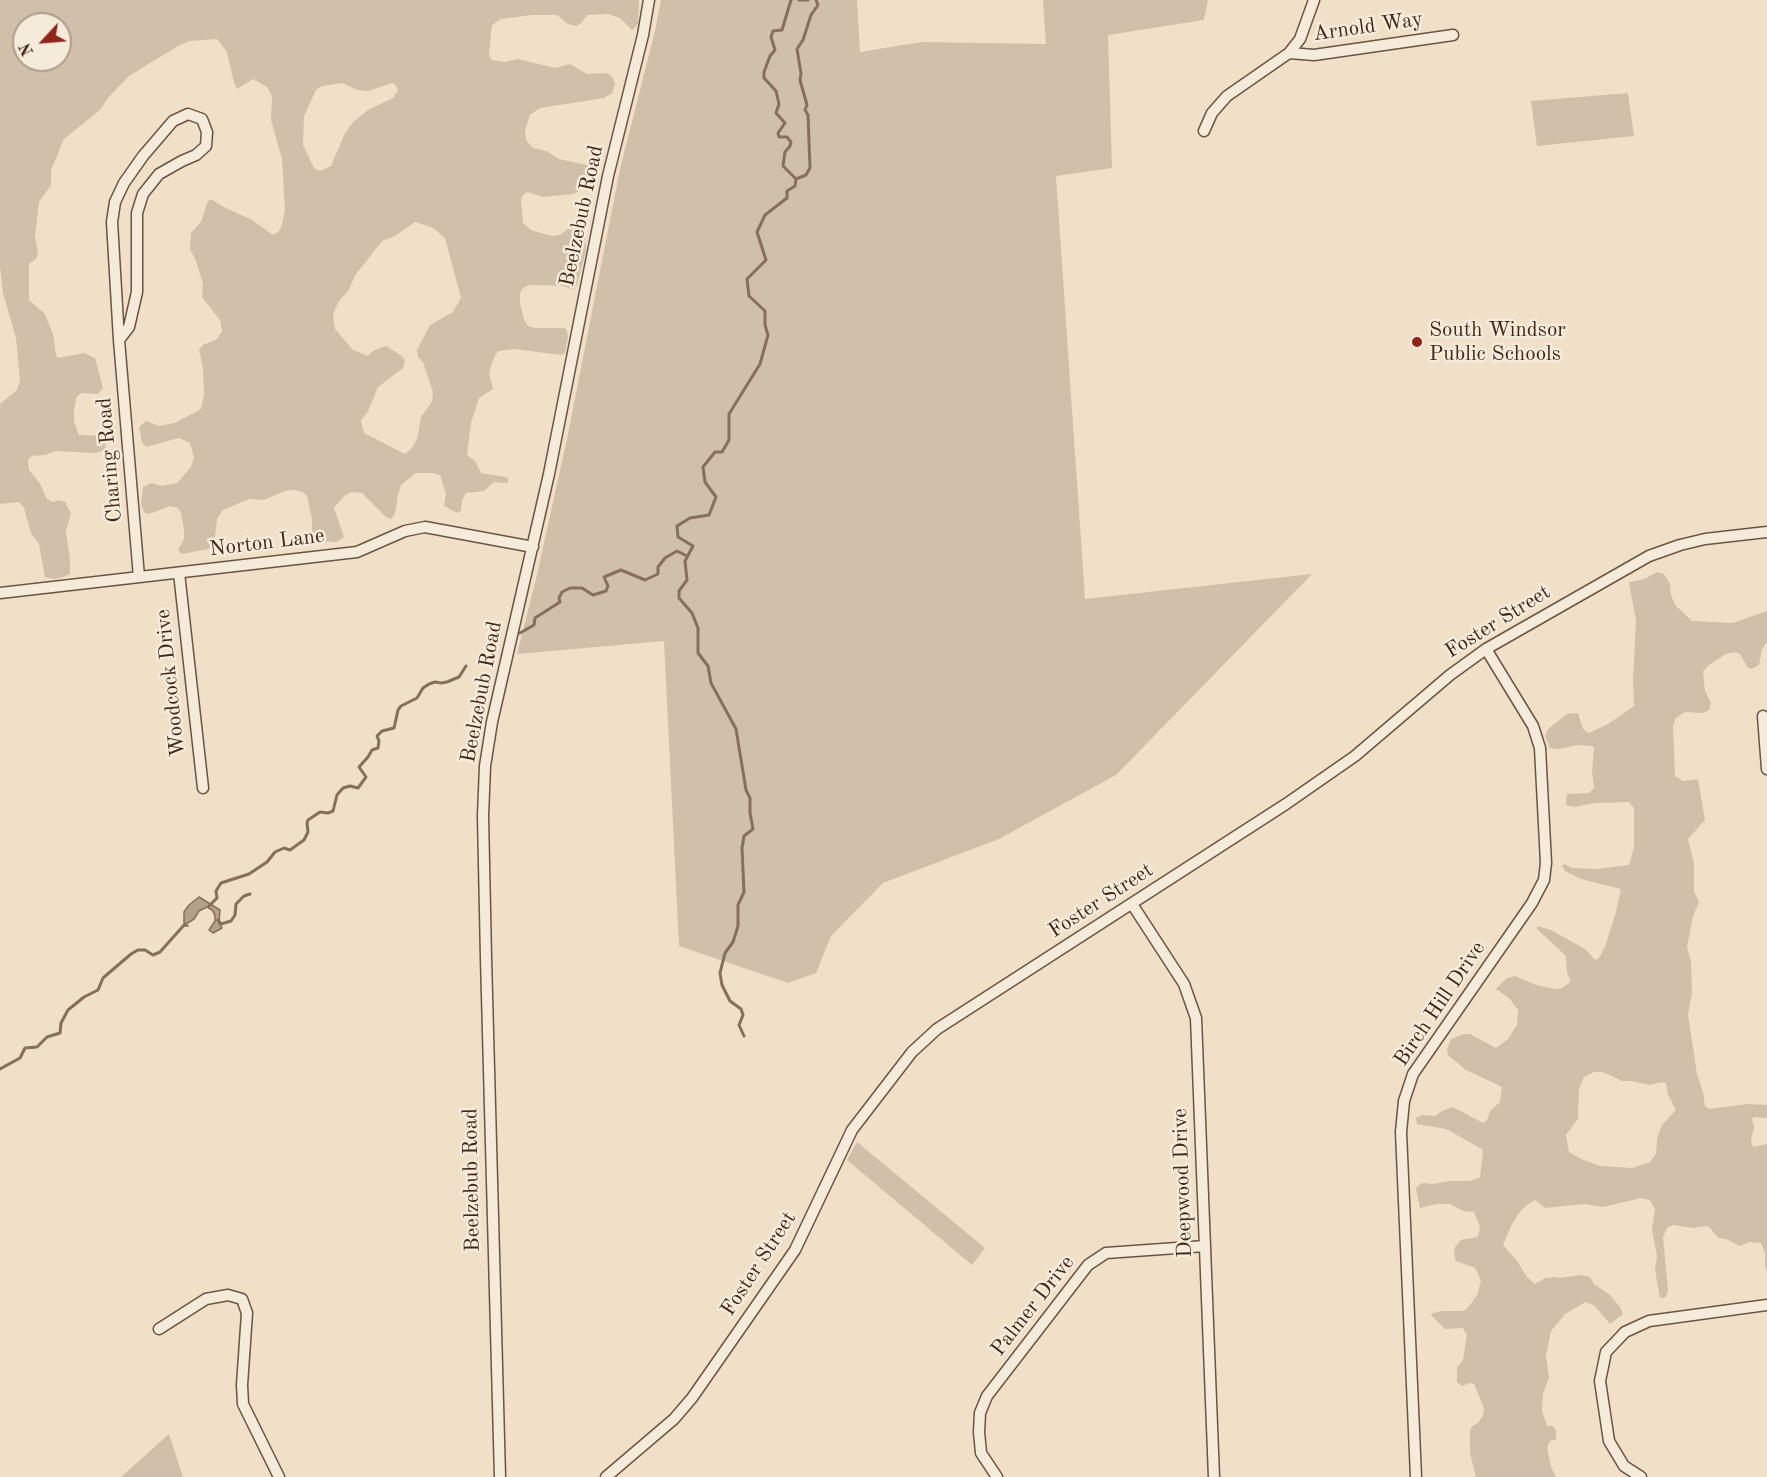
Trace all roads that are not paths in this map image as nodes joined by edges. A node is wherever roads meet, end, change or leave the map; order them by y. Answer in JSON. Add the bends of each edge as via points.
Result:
{"nodes":[{"id":1,"x":649,"y":0,"type":"edge"},
{"id":2,"x":1314,"y":0,"type":"edge"},
{"id":3,"x":1453,"y":35,"type":"dead end"},
{"id":4,"x":1289,"y":53,"type":"junction"},
{"id":5,"x":1204,"y":131,"type":"dead end"},
{"id":6,"x":119,"y":340,"type":"junction"},
{"id":7,"x":1767,"y":532,"type":"edge"},
{"id":8,"x":533,"y":547,"type":"junction"},
{"id":9,"x":179,"y":573,"type":"junction"},
{"id":10,"x":139,"y":577,"type":"junction"},
{"id":11,"x":0,"y":594,"type":"edge"},
{"id":12,"x":1486,"y":649,"type":"junction"},
{"id":13,"x":1763,"y":716,"type":"dead end"},
{"id":14,"x":1767,"y":770,"type":"edge"},
{"id":15,"x":203,"y":788,"type":"dead end"},
{"id":16,"x":1132,"y":904,"type":"junction"},
{"id":17,"x":1205,"y":1246,"type":"junction"},
{"id":18,"x":1767,"y":1305,"type":"edge"},
{"id":19,"x":159,"y":1329,"type":"dead end"},
{"id":20,"x":279,"y":1477,"type":"edge"},
{"id":21,"x":500,"y":1477,"type":"edge"},
{"id":22,"x":606,"y":1477,"type":"edge"},
{"id":23,"x":997,"y":1477,"type":"edge"},
{"id":24,"x":1214,"y":1477,"type":"edge"},
{"id":25,"x":1416,"y":1477,"type":"edge"},
{"id":26,"x":1641,"y":1477,"type":"edge"}],
"edges":[{"from":1,"to":8,"type":"street","name":"Beelzebub Road","via":[[608,176]]},
{"from":2,"to":4,"type":"street","via":[[1300,39]]},
{"from":3,"to":4,"type":"street","name":"Arnold Way","via":[[1314,54]]},
{"from":4,"to":5,"type":"street","via":[[1227,96],[1212,113]]},
{"from":6,"to":6,"type":"street","name":"Charing Road","via":[[129,327],[137,292],[136,213],[143,194],[159,174],[206,146],[207,132],[202,119],[188,114],[173,121],[143,156],[115,202],[112,222]]},
{"from":6,"to":10,"type":"street","name":"Charing Road"},
{"from":7,"to":12,"type":"street","name":"Foster Street","via":[[1705,539],[1649,556]]},
{"from":8,"to":9,"type":"street","name":"Norton Lane","via":[[425,527],[405,531],[357,552]]},
{"from":8,"to":21,"type":"street","name":"Beelzebub Road","via":[[492,722],[483,816]]},
{"from":9,"to":10,"type":"street","name":"Norton Lane"},
{"from":9,"to":15,"type":"street","name":"Woodcock Drive"},
{"from":10,"to":11,"type":"street","name":"Norton Lane"},
{"from":12,"to":16,"type":"street","name":"Foster Street","via":[[1355,756]]},
{"from":12,"to":25,"type":"street","name":"Birch Hill Drive","via":[[1533,726],[1540,748],[1546,863],[1544,880],[1532,903],[1413,1074],[1404,1101],[1401,1132]]},
{"from":13,"to":14,"type":"street"},
{"from":16,"to":17,"type":"street","name":"Deepwood Drive","via":[[1184,984],[1196,1018]]},
{"from":16,"to":22,"type":"street","name":"Foster Street","via":[[962,1012],[912,1052],[852,1130],[795,1250],[692,1398],[674,1419]]},
{"from":17,"to":23,"type":"street","name":"Palmer Drive","via":[[1106,1252],[1088,1264],[987,1396],[980,1413],[981,1454]]},
{"from":17,"to":24,"type":"street","name":"Deepwood Drive"},
{"from":18,"to":26,"type":"street","via":[[1649,1321],[1625,1332],[1606,1352],[1600,1381],[1609,1442],[1624,1466]]},
{"from":19,"to":20,"type":"street","via":[[206,1299],[228,1295],[242,1299],[247,1313],[243,1404]]}]}
